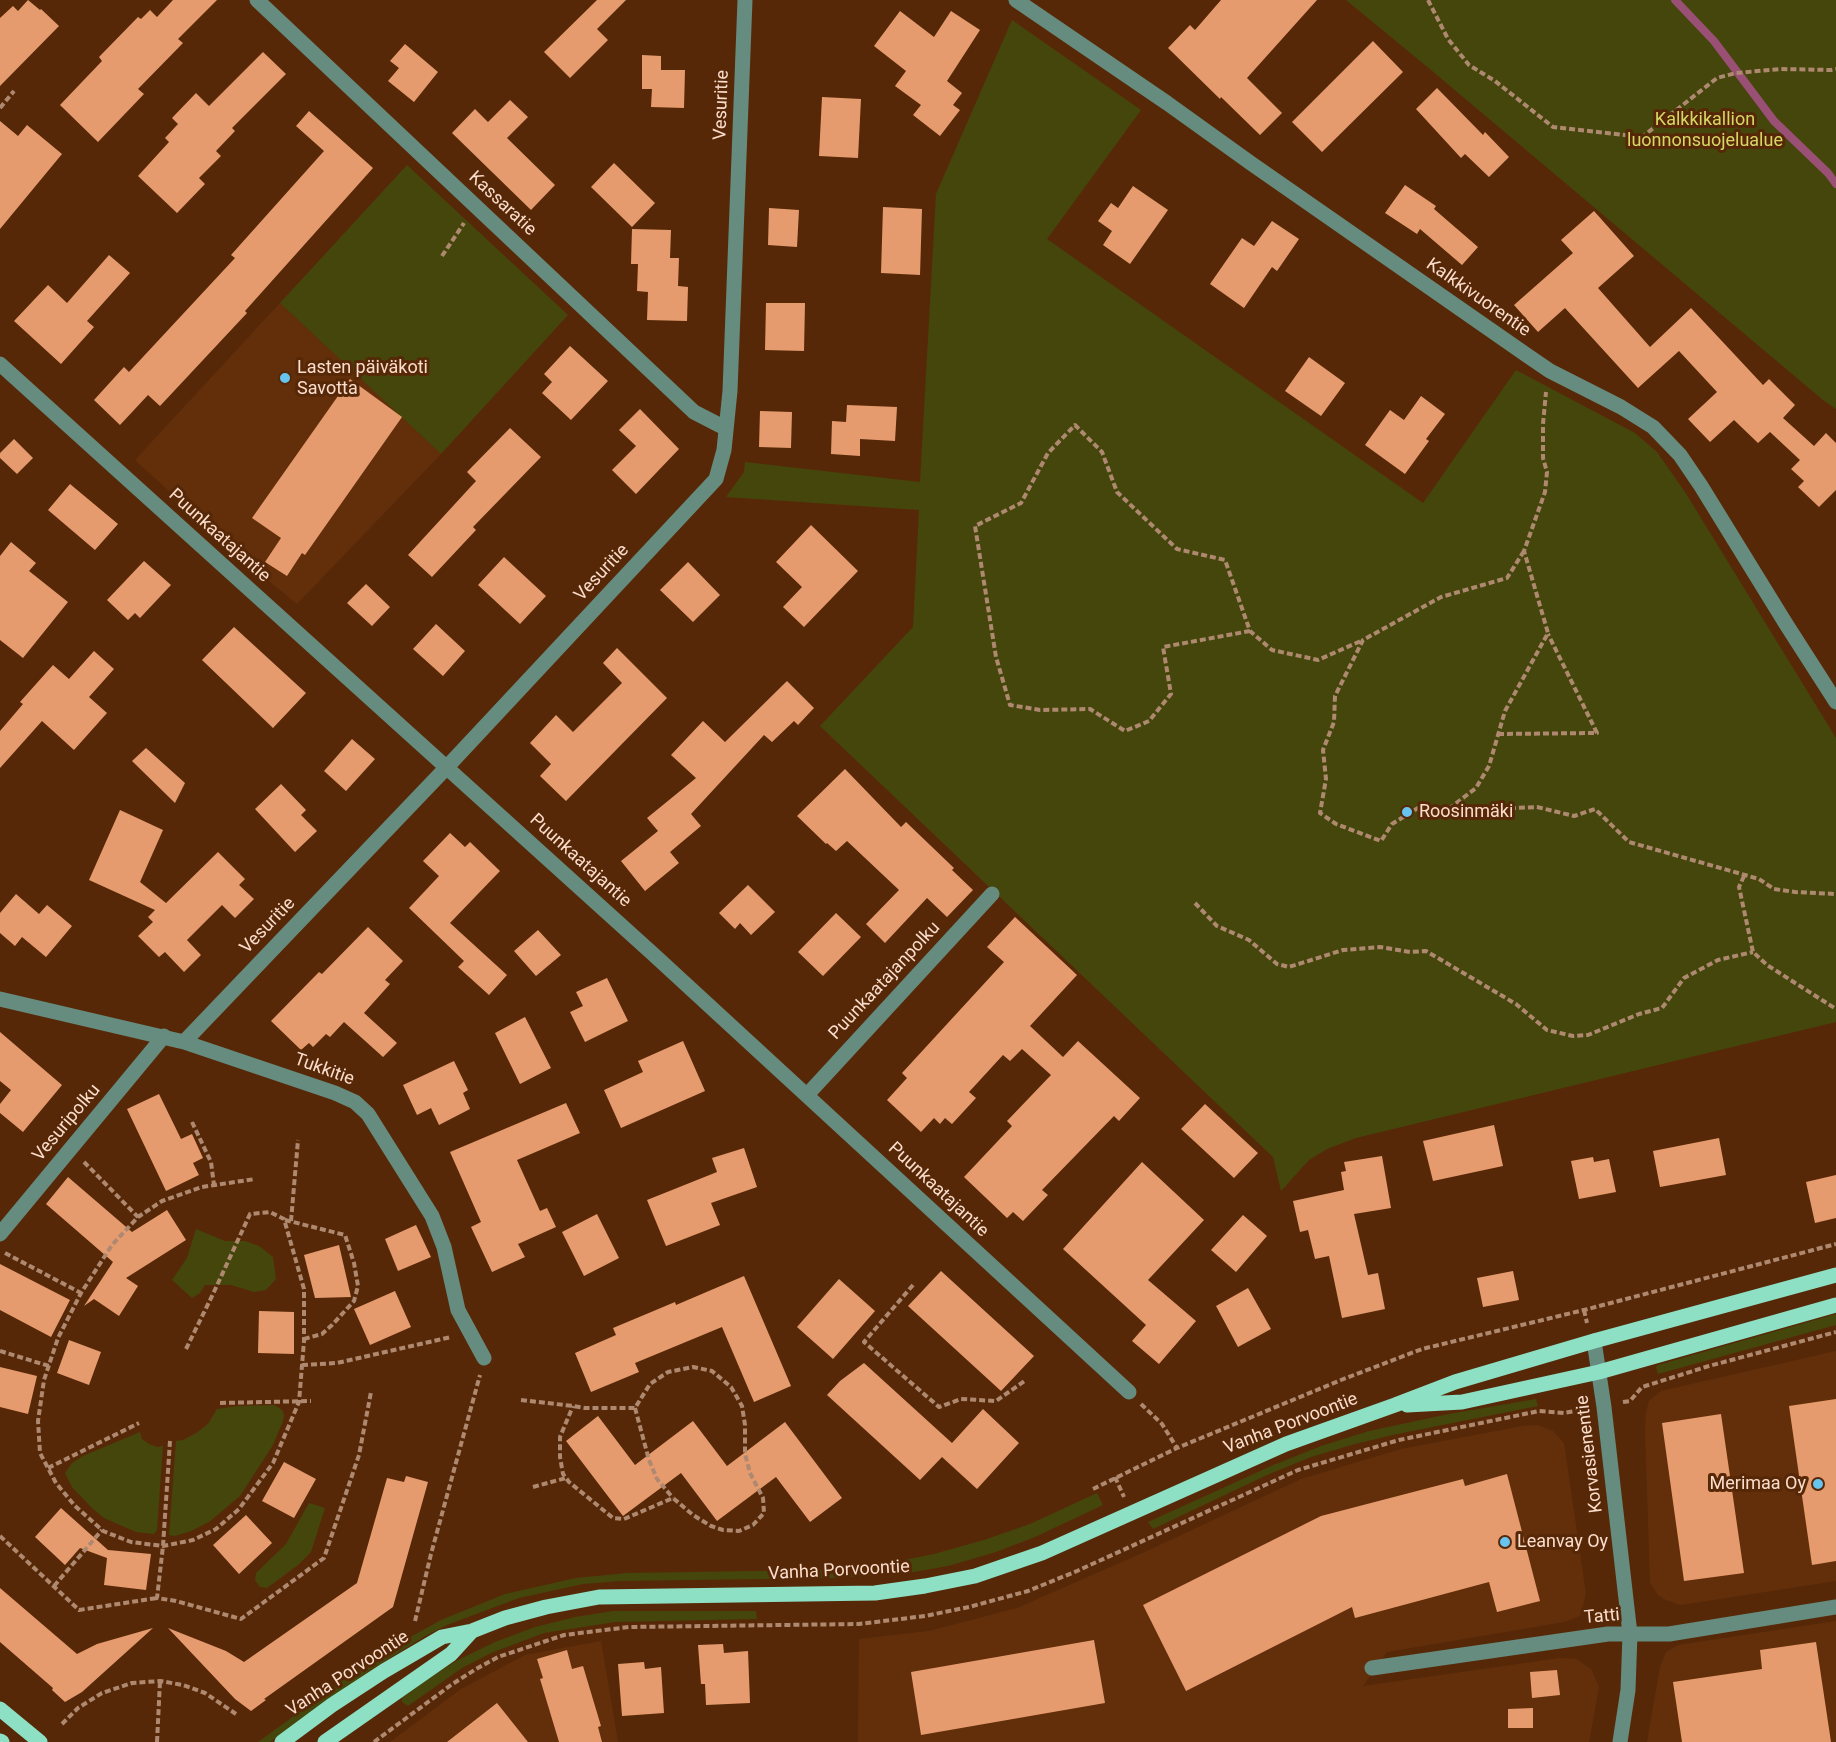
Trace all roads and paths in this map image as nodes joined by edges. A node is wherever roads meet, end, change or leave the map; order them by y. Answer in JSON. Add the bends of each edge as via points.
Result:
{"nodes":[{"id":1,"x":257,"y":0,"type":"edge"},
{"id":2,"x":745,"y":0,"type":"edge"},
{"id":3,"x":1016,"y":0,"type":"edge"},
{"id":4,"x":1428,"y":0,"type":"edge"},
{"id":5,"x":1836,"y":69,"type":"edge"},
{"id":6,"x":14,"y":91,"type":"dead end"},
{"id":7,"x":0,"y":108,"type":"edge"},
{"id":8,"x":471,"y":202,"type":"junction"},
{"id":9,"x":442,"y":256,"type":"dead end"},
{"id":10,"x":0,"y":364,"type":"edge"},
{"id":11,"x":1546,"y":398,"type":"dead end"},
{"id":12,"x":725,"y":428,"type":"junction"},
{"id":13,"x":1524,"y":551,"type":"junction"},
{"id":14,"x":1250,"y":631,"type":"junction"},
{"id":15,"x":1548,"y":633,"type":"junction"},
{"id":16,"x":1363,"y":640,"type":"junction"},
{"id":17,"x":1836,"y":702,"type":"edge"},
{"id":18,"x":1498,"y":734,"type":"junction"},
{"id":19,"x":447,"y":767,"type":"junction"},
{"id":20,"x":1446,"y":811,"type":"junction"},
{"id":21,"x":1744,"y":876,"type":"junction"},
{"id":22,"x":992,"y":894,"type":"dead end"},
{"id":23,"x":1836,"y":894,"type":"edge"},
{"id":24,"x":1195,"y":903,"type":"dead end"},
{"id":25,"x":1753,"y":952,"type":"junction"},
{"id":26,"x":0,"y":999,"type":"edge"},
{"id":27,"x":1836,"y":1009,"type":"edge"},
{"id":28,"x":164,"y":1036,"type":"junction"},
{"id":29,"x":184,"y":1042,"type":"junction"},
{"id":30,"x":807,"y":1095,"type":"junction"},
{"id":31,"x":192,"y":1122,"type":"dead end"},
{"id":32,"x":298,"y":1140,"type":"dead end"},
{"id":33,"x":71,"y":1149,"type":"junction"},
{"id":34,"x":255,"y":1179,"type":"dead end"},
{"id":35,"x":214,"y":1185,"type":"junction"},
{"id":36,"x":138,"y":1217,"type":"junction"},
{"id":37,"x":284,"y":1219,"type":"junction"},
{"id":38,"x":291,"y":1221,"type":"junction"},
{"id":39,"x":0,"y":1234,"type":"edge"},
{"id":40,"x":1836,"y":1244,"type":"edge"},
{"id":41,"x":0,"y":1250,"type":"edge"},
{"id":42,"x":1836,"y":1275,"type":"edge"},
{"id":43,"x":913,"y":1285,"type":"dead end"},
{"id":44,"x":81,"y":1293,"type":"junction"},
{"id":45,"x":1836,"y":1305,"type":"edge"},
{"id":46,"x":1584,"y":1310,"type":"junction"},
{"id":47,"x":471,"y":1333,"type":"junction"},
{"id":48,"x":1591,"y":1335,"type":"junction"},
{"id":49,"x":304,"y":1339,"type":"junction"},
{"id":50,"x":186,"y":1349,"type":"dead end"},
{"id":51,"x":0,"y":1351,"type":"edge"},
{"id":52,"x":484,"y":1358,"type":"joint"},
{"id":53,"x":302,"y":1365,"type":"junction"},
{"id":54,"x":49,"y":1366,"type":"junction"},
{"id":55,"x":1599,"y":1372,"type":"junction"},
{"id":56,"x":1026,"y":1380,"type":"dead end"},
{"id":57,"x":371,"y":1392,"type":"dead end"},
{"id":58,"x":1129,"y":1392,"type":"joint"},
{"id":59,"x":521,"y":1400,"type":"dead end"},
{"id":60,"x":311,"y":1401,"type":"dead end"},
{"id":61,"x":299,"y":1402,"type":"junction"},
{"id":62,"x":220,"y":1403,"type":"dead end"},
{"id":63,"x":1395,"y":1405,"type":"junction"},
{"id":64,"x":573,"y":1406,"type":"junction"},
{"id":65,"x":635,"y":1408,"type":"junction"},
{"id":66,"x":139,"y":1422,"type":"dead end"},
{"id":67,"x":170,"y":1441,"type":"dead end"},
{"id":68,"x":1177,"y":1448,"type":"junction"},
{"id":69,"x":48,"y":1467,"type":"junction"},
{"id":70,"x":566,"y":1478,"type":"junction"},
{"id":71,"x":533,"y":1487,"type":"dead end"},
{"id":72,"x":1093,"y":1489,"type":"dead end"},
{"id":73,"x":673,"y":1498,"type":"junction"},
{"id":74,"x":102,"y":1530,"type":"junction"},
{"id":75,"x":0,"y":1536,"type":"edge"},
{"id":76,"x":164,"y":1546,"type":"junction"},
{"id":77,"x":54,"y":1586,"type":"junction"},
{"id":78,"x":157,"y":1598,"type":"junction"},
{"id":79,"x":1836,"y":1607,"type":"edge"},
{"id":80,"x":415,"y":1621,"type":"dead end"},
{"id":81,"x":472,"y":1631,"type":"junction"},
{"id":82,"x":1630,"y":1634,"type":"junction"},
{"id":83,"x":1372,"y":1668,"type":"dead end"},
{"id":84,"x":160,"y":1681,"type":"junction"},
{"id":85,"x":0,"y":1709,"type":"edge"},
{"id":86,"x":236,"y":1714,"type":"dead end"},
{"id":87,"x":62,"y":1724,"type":"dead end"},
{"id":88,"x":40,"y":1742,"type":"edge"},
{"id":89,"x":157,"y":1742,"type":"edge"},
{"id":90,"x":282,"y":1742,"type":"edge"},
{"id":91,"x":325,"y":1742,"type":"edge"},
{"id":92,"x":1620,"y":1742,"type":"edge"}],
"edges":[{"from":1,"to":8,"type":"street","name":"Kassaratie"},
{"from":2,"to":12,"type":"street","name":"Vesuritie","via":[[730,391]]},
{"from":3,"to":17,"type":"street","name":"Kalkkivuorentie","via":[[1550,371],[1653,427],[1680,455],[1701,486]]},
{"from":4,"to":5,"type":"path","via":[[1448,39],[1468,65],[1553,127],[1642,137],[1717,78],[1781,69]]},
{"from":6,"to":7,"type":"path"},
{"from":8,"to":9,"type":"path","via":[[465,221]]},
{"from":8,"to":12,"type":"street","name":"Kassaratie","via":[[694,412]]},
{"from":10,"to":19,"type":"street","name":"Puunkaatajantie"},
{"from":11,"to":13,"type":"path","via":[[1545,492]]},
{"from":12,"to":19,"type":"street","name":"Vesuritie","via":[[716,479]]},
{"from":13,"to":15,"type":"path"},
{"from":13,"to":16,"type":"path","via":[[1507,578],[1441,597]]},
{"from":14,"to":14,"type":"path","via":[[1225,560],[1177,549],[1117,492],[1102,452],[1075,425],[1048,453],[1021,503],[975,526],[996,657],[1010,705],[1040,710],[1090,709],[1125,732],[1149,721],[1171,694],[1163,647]]},
{"from":14,"to":16,"type":"path","via":[[1272,650],[1318,660]]},
{"from":15,"to":18,"type":"path","via":[[1505,711]]},
{"from":15,"to":18,"type":"path","via":[[1597,733]]},
{"from":16,"to":20,"type":"path","via":[[1335,696],[1334,722],[1323,750],[1326,779],[1320,813],[1336,824],[1381,841],[1392,824],[1418,808]]},
{"from":18,"to":20,"type":"path","via":[[1489,766],[1476,788]]},
{"from":19,"to":29,"type":"street","name":"Vesuritie"},
{"from":19,"to":30,"type":"street","name":"Puunkaatajantie"},
{"from":20,"to":21,"type":"path","via":[[1537,807],[1574,816],[1595,808],[1629,842]]},
{"from":21,"to":23,"type":"path","via":[[1759,879],[1774,889]]},
{"from":21,"to":25,"type":"path","via":[[1738,887]]},
{"from":22,"to":30,"type":"street","name":"Puunkaatajanpolku"},
{"from":24,"to":25,"type":"path","via":[[1217,926],[1249,940],[1277,964],[1289,968],[1343,950],[1380,946],[1426,951],[1516,1004],[1547,1030],[1573,1036],[1588,1035],[1662,1008],[1684,978],[1718,960]]},
{"from":25,"to":27,"type":"path"},
{"from":26,"to":28,"type":"street","name":"Tukkitie"},
{"from":28,"to":29,"type":"street","name":"Tukkitie"},
{"from":28,"to":33,"type":"street","name":"Vesuripolku"},
{"from":29,"to":47,"type":"street","name":"Tukkitie","via":[[335,1093],[355,1102],[368,1114],[432,1215],[444,1247],[458,1310]]},
{"from":30,"to":58,"type":"street","name":"Puunkaatajantie"},
{"from":31,"to":35,"type":"path","via":[[211,1162]]},
{"from":32,"to":38,"type":"path"},
{"from":33,"to":36,"type":"path"},
{"from":33,"to":39,"type":"street","name":"Vesuripolku"},
{"from":34,"to":35,"type":"path"},
{"from":35,"to":36,"type":"path","via":[[162,1201]]},
{"from":36,"to":44,"type":"path","via":[[112,1245]]},
{"from":37,"to":38,"type":"path"},
{"from":37,"to":49,"type":"path","via":[[304,1289]]},
{"from":37,"to":50,"type":"path","via":[[270,1212],[250,1214]]},
{"from":38,"to":49,"type":"path","via":[[345,1235],[358,1286],[354,1301],[332,1325],[322,1334]]},
{"from":40,"to":46,"type":"path"},
{"from":41,"to":44,"type":"path"},
{"from":42,"to":48,"type":"main road","name":"Vanha Porvoontie"},
{"from":43,"to":56,"type":"path","via":[[864,1342],[939,1407],[961,1399],[996,1401]]},
{"from":44,"to":54,"type":"path"},
{"from":45,"to":55,"type":"main road","name":"Vanha Porvoontie"},
{"from":46,"to":48,"type":"path"},
{"from":46,"to":68,"type":"path","via":[[1422,1349]]},
{"from":47,"to":52,"type":"street","name":"Tukkitie"},
{"from":47,"to":53,"type":"path","via":[[337,1363]]},
{"from":48,"to":55,"type":"street","name":"Korvasienentie"},
{"from":48,"to":63,"type":"main road","name":"Vanha Porvoontie"},
{"from":49,"to":53,"type":"path"},
{"from":51,"to":54,"type":"path"},
{"from":52,"to":80,"type":"path"},
{"from":53,"to":61,"type":"path"},
{"from":54,"to":69,"type":"path","via":[[38,1421],[40,1453]]},
{"from":55,"to":63,"type":"main road","name":"Vanha Porvoontie","via":[[1462,1402]]},
{"from":55,"to":82,"type":"street","name":"Korvasienentie"},
{"from":57,"to":78,"type":"path","via":[[359,1455],[324,1558],[241,1618]]},
{"from":58,"to":68,"type":"path","via":[[1161,1424]]},
{"from":59,"to":64,"type":"path"},
{"from":60,"to":61,"type":"path"},
{"from":61,"to":62,"type":"path"},
{"from":61,"to":76,"type":"path","via":[[273,1463],[239,1509],[216,1529],[193,1540]]},
{"from":63,"to":81,"type":"main road","name":"Vanha Porvoontie","via":[[1286,1444],[1042,1553],[975,1576],[876,1593],[599,1597],[536,1609]]},
{"from":64,"to":65,"type":"path"},
{"from":64,"to":70,"type":"path","via":[[560,1437]]},
{"from":65,"to":73,"type":"path","via":[[657,1479]]},
{"from":65,"to":73,"type":"path","via":[[650,1384],[668,1372],[693,1367],[712,1371],[731,1387],[742,1406],[745,1454],[764,1498],[764,1513],[753,1525],[739,1531],[723,1530],[693,1515]]},
{"from":66,"to":69,"type":"path"},
{"from":67,"to":76,"type":"path"},
{"from":68,"to":72,"type":"path"},
{"from":69,"to":74,"type":"path","via":[[75,1506]]},
{"from":70,"to":71,"type":"path"},
{"from":70,"to":73,"type":"path","via":[[613,1518],[624,1519]]},
{"from":74,"to":76,"type":"path","via":[[130,1542]]},
{"from":74,"to":77,"type":"path"},
{"from":75,"to":77,"type":"path"},
{"from":76,"to":78,"type":"path"},
{"from":77,"to":78,"type":"path","via":[[79,1610]]},
{"from":79,"to":82,"type":"street","name":"Tatti","via":[[1669,1634]]},
{"from":81,"to":90,"type":"main road","name":"Vanha Porvoontie","via":[[433,1642],[341,1699]]},
{"from":81,"to":91,"type":"main road","name":"Vanha Porvoontie","via":[[451,1654]]},
{"from":82,"to":83,"type":"street","name":"Tatti"},
{"from":82,"to":92,"type":"street","name":"Korvasienentie","via":[[1628,1690]]},
{"from":84,"to":86,"type":"path","via":[[205,1693]]},
{"from":84,"to":87,"type":"path","via":[[132,1683],[102,1693]]},
{"from":84,"to":89,"type":"path"},
{"from":85,"to":88,"type":"main road"}]}
